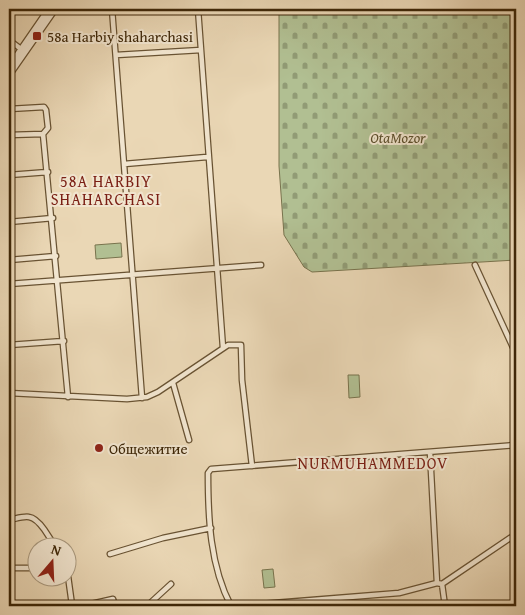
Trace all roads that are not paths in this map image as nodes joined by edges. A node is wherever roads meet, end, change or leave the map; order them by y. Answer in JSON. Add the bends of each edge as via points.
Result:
{"nodes":[{"id":1,"x":49,"y":9,"type":"edge"},
{"id":2,"x":55,"y":9,"type":"edge"},
{"id":3,"x":112,"y":9,"type":"edge"},
{"id":4,"x":198,"y":9,"type":"edge"},
{"id":5,"x":9,"y":40,"type":"edge"},
{"id":6,"x":21,"y":49,"type":"junction"},
{"id":7,"x":201,"y":50,"type":"junction"},
{"id":8,"x":116,"y":55,"type":"junction"},
{"id":9,"x":9,"y":66,"type":"edge"},
{"id":10,"x":9,"y":75,"type":"edge"},
{"id":11,"x":9,"y":109,"type":"edge"},
{"id":12,"x":43,"y":134,"type":"junction"},
{"id":13,"x":9,"y":135,"type":"edge"},
{"id":14,"x":208,"y":157,"type":"junction"},
{"id":15,"x":124,"y":164,"type":"junction"},
{"id":16,"x":48,"y":172,"type":"junction"},
{"id":17,"x":9,"y":175,"type":"edge"},
{"id":18,"x":52,"y":218,"type":"junction"},
{"id":19,"x":9,"y":222,"type":"edge"},
{"id":20,"x":56,"y":256,"type":"junction"},
{"id":21,"x":9,"y":260,"type":"edge"},
{"id":22,"x":261,"y":265,"type":"dead end"},
{"id":23,"x":475,"y":265,"type":"dead end"},
{"id":24,"x":216,"y":268,"type":"junction"},
{"id":25,"x":133,"y":275,"type":"junction"},
{"id":26,"x":58,"y":281,"type":"junction"},
{"id":27,"x":9,"y":284,"type":"edge"},
{"id":28,"x":64,"y":341,"type":"junction"},
{"id":29,"x":9,"y":345,"type":"edge"},
{"id":30,"x":223,"y":348,"type":"junction"},
{"id":31,"x":516,"y":354,"type":"edge"},
{"id":32,"x":173,"y":382,"type":"junction"},
{"id":33,"x":9,"y":393,"type":"edge"},
{"id":34,"x":68,"y":396,"type":"junction"},
{"id":35,"x":142,"y":398,"type":"junction"},
{"id":36,"x":189,"y":440,"type":"dead end"},
{"id":37,"x":516,"y":445,"type":"edge"},
{"id":38,"x":430,"y":452,"type":"junction"},
{"id":39,"x":252,"y":466,"type":"junction"},
{"id":40,"x":9,"y":520,"type":"edge"},
{"id":41,"x":211,"y":528,"type":"junction"},
{"id":42,"x":516,"y":534,"type":"edge"},
{"id":43,"x":50,"y":538,"type":"edge"},
{"id":44,"x":110,"y":554,"type":"dead end"},
{"id":45,"x":9,"y":568,"type":"edge"},
{"id":46,"x":28,"y":568,"type":"edge"},
{"id":47,"x":172,"y":584,"type":"dead end"},
{"id":48,"x":440,"y":584,"type":"junction"},
{"id":49,"x":70,"y":588,"type":"edge"},
{"id":50,"x":74,"y":606,"type":"edge"},
{"id":51,"x":82,"y":606,"type":"edge"},
{"id":52,"x":115,"y":606,"type":"edge"},
{"id":53,"x":147,"y":606,"type":"edge"},
{"id":54,"x":231,"y":606,"type":"edge"},
{"id":55,"x":237,"y":606,"type":"edge"},
{"id":56,"x":445,"y":606,"type":"edge"}],
"edges":[{"from":1,"to":6,"type":"street"},
{"from":2,"to":10,"type":"street"},
{"from":3,"to":8,"type":"street"},
{"from":4,"to":7,"type":"street"},
{"from":5,"to":6,"type":"street"},
{"from":6,"to":9,"type":"street"},
{"from":7,"to":8,"type":"street"},
{"from":7,"to":14,"type":"street"},
{"from":8,"to":15,"type":"street"},
{"from":11,"to":12,"type":"street","via":[[44,107],[48,128]]},
{"from":12,"to":13,"type":"street"},
{"from":12,"to":16,"type":"street"},
{"from":14,"to":15,"type":"street"},
{"from":14,"to":24,"type":"street"},
{"from":15,"to":25,"type":"street"},
{"from":16,"to":17,"type":"street"},
{"from":16,"to":18,"type":"street"},
{"from":18,"to":19,"type":"street"},
{"from":18,"to":20,"type":"street"},
{"from":20,"to":21,"type":"street"},
{"from":20,"to":26,"type":"street"},
{"from":22,"to":24,"type":"street"},
{"from":23,"to":31,"type":"street"},
{"from":24,"to":25,"type":"street"},
{"from":24,"to":30,"type":"street"},
{"from":25,"to":26,"type":"street"},
{"from":25,"to":35,"type":"street"},
{"from":26,"to":27,"type":"street"},
{"from":26,"to":28,"type":"street"},
{"from":28,"to":29,"type":"street"},
{"from":28,"to":34,"type":"street"},
{"from":30,"to":32,"type":"street"},
{"from":30,"to":39,"type":"street","via":[[241,344]]},
{"from":32,"to":35,"type":"street"},
{"from":32,"to":36,"type":"street"},
{"from":33,"to":34,"type":"street"},
{"from":34,"to":35,"type":"street"},
{"from":37,"to":38,"type":"street"},
{"from":38,"to":39,"type":"street"},
{"from":38,"to":48,"type":"street"},
{"from":39,"to":41,"type":"street","via":[[211,469],[208,473]]},
{"from":40,"to":43,"type":"street","via":[[29,517]]},
{"from":41,"to":44,"type":"street"},
{"from":41,"to":54,"type":"street","via":[[222,588]]},
{"from":42,"to":48,"type":"street"},
{"from":45,"to":46,"type":"street"},
{"from":47,"to":53,"type":"street"},
{"from":48,"to":55,"type":"street","via":[[399,593]]},
{"from":48,"to":56,"type":"street"},
{"from":49,"to":50,"type":"street"},
{"from":51,"to":52,"type":"street","via":[[113,599]]}]}
